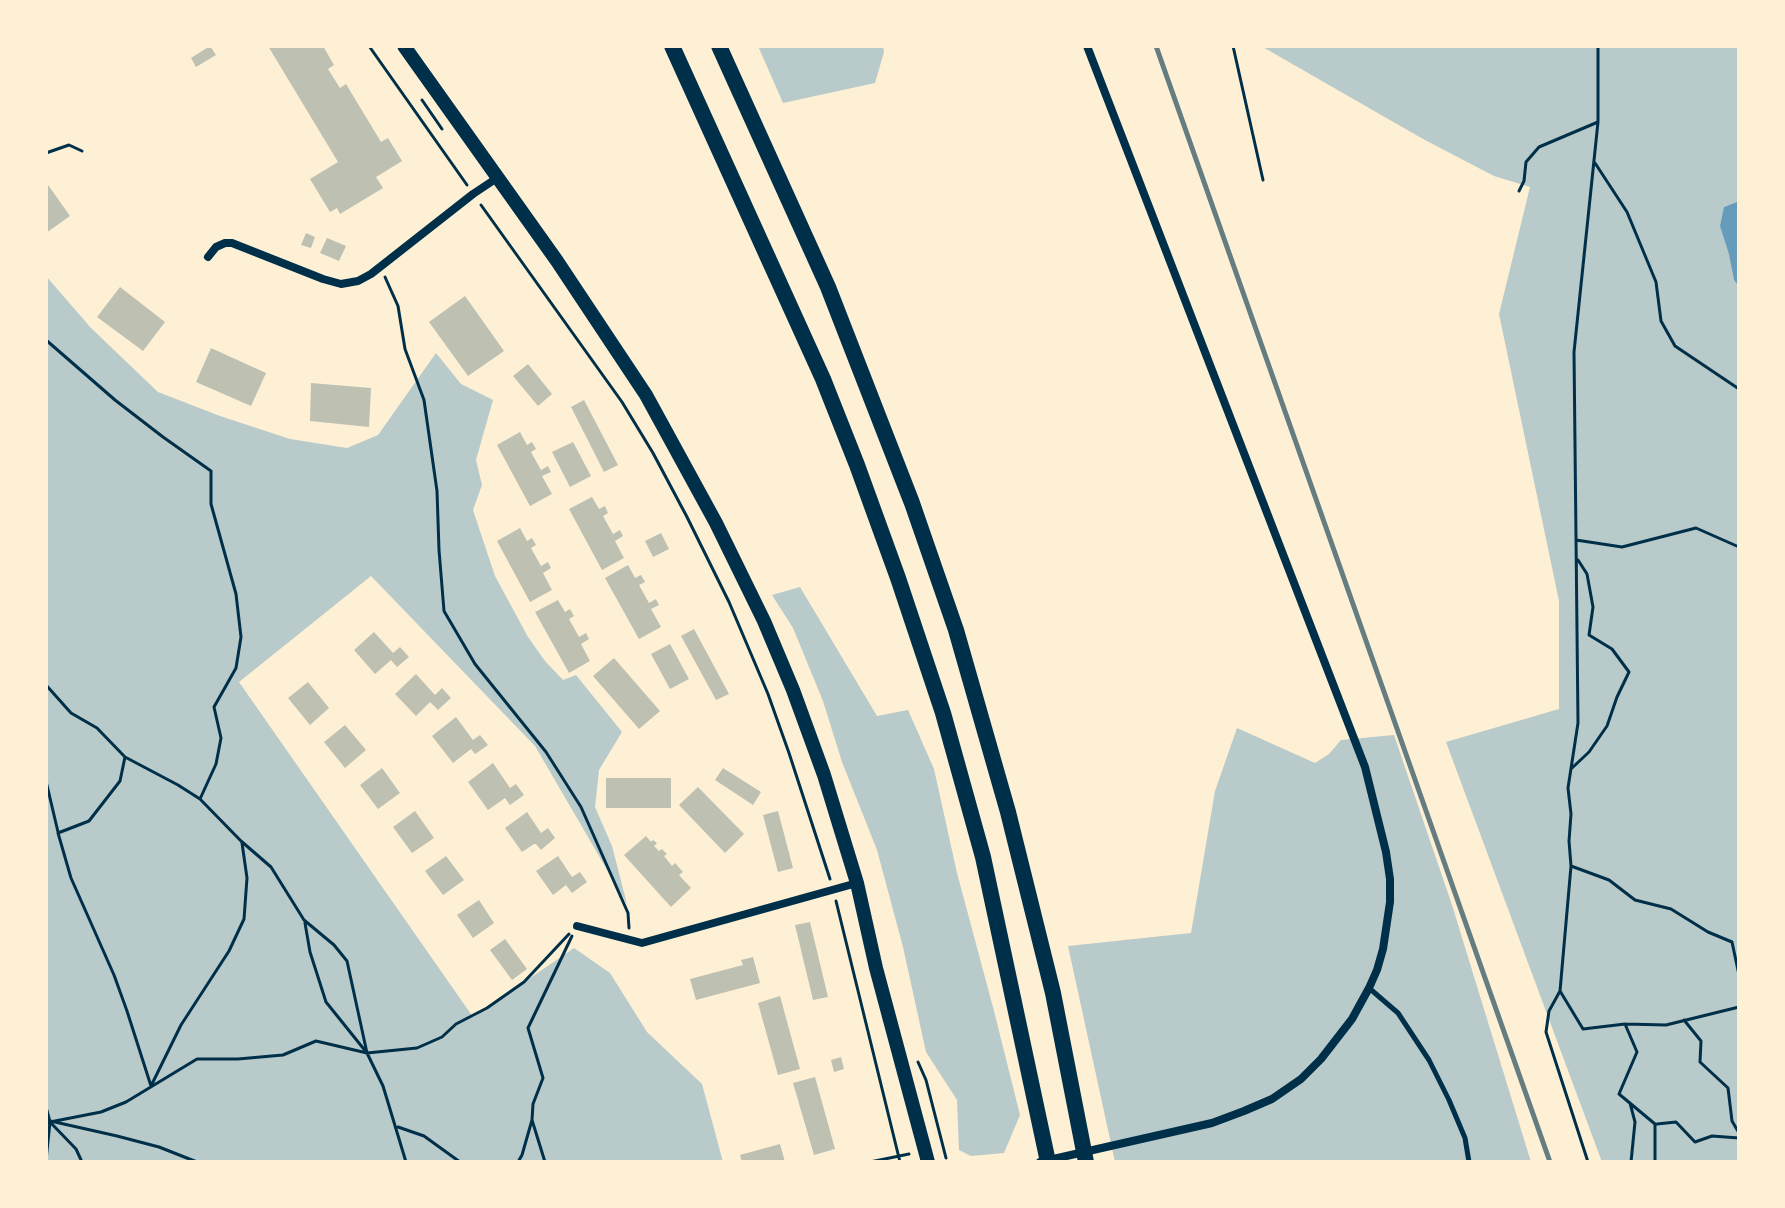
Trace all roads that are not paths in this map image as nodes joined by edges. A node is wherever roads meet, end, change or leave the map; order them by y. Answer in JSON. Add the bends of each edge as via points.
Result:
{"nodes":[{"id":1,"x":404,"y":46,"type":"edge"},
{"id":2,"x":672,"y":46,"type":"edge"},
{"id":3,"x":719,"y":46,"type":"edge"},
{"id":4,"x":1087,"y":46,"type":"edge"},
{"id":5,"x":497,"y":178,"type":"junction"},
{"id":6,"x":208,"y":257,"type":"dead end"},
{"id":7,"x":857,"y":883,"type":"junction"},
{"id":8,"x":577,"y":926,"type":"road end"},
{"id":9,"x":1369,"y":988,"type":"junction"},
{"id":10,"x":926,"y":1156,"type":"edge"},
{"id":11,"x":1040,"y":1162,"type":"edge"},
{"id":12,"x":1048,"y":1162,"type":"edge"},
{"id":13,"x":1086,"y":1162,"type":"edge"},
{"id":14,"x":1469,"y":1162,"type":"edge"}],
"edges":[{"from":1,"to":5,"type":"main road"},
{"from":2,"to":12,"type":"highway","via":[[823,379],[898,578],[983,857]]},
{"from":3,"to":13,"type":"highway","via":[[828,287],[956,630],[1049,978]]},
{"from":4,"to":9,"type":"street","via":[[1365,767],[1390,879],[1383,949]]},
{"from":5,"to":6,"type":"street","via":[[358,281],[323,279],[232,243],[216,247]]},
{"from":5,"to":7,"type":"main road","via":[[646,395],[716,523],[793,690]]},
{"from":7,"to":8,"type":"street","via":[[642,943]]},
{"from":7,"to":10,"type":"main road"},
{"from":9,"to":11,"type":"street","via":[[1321,1059],[1272,1099],[1212,1123]]},
{"from":9,"to":14,"type":"lane","via":[[1398,1013],[1429,1060],[1465,1138]]}]}
